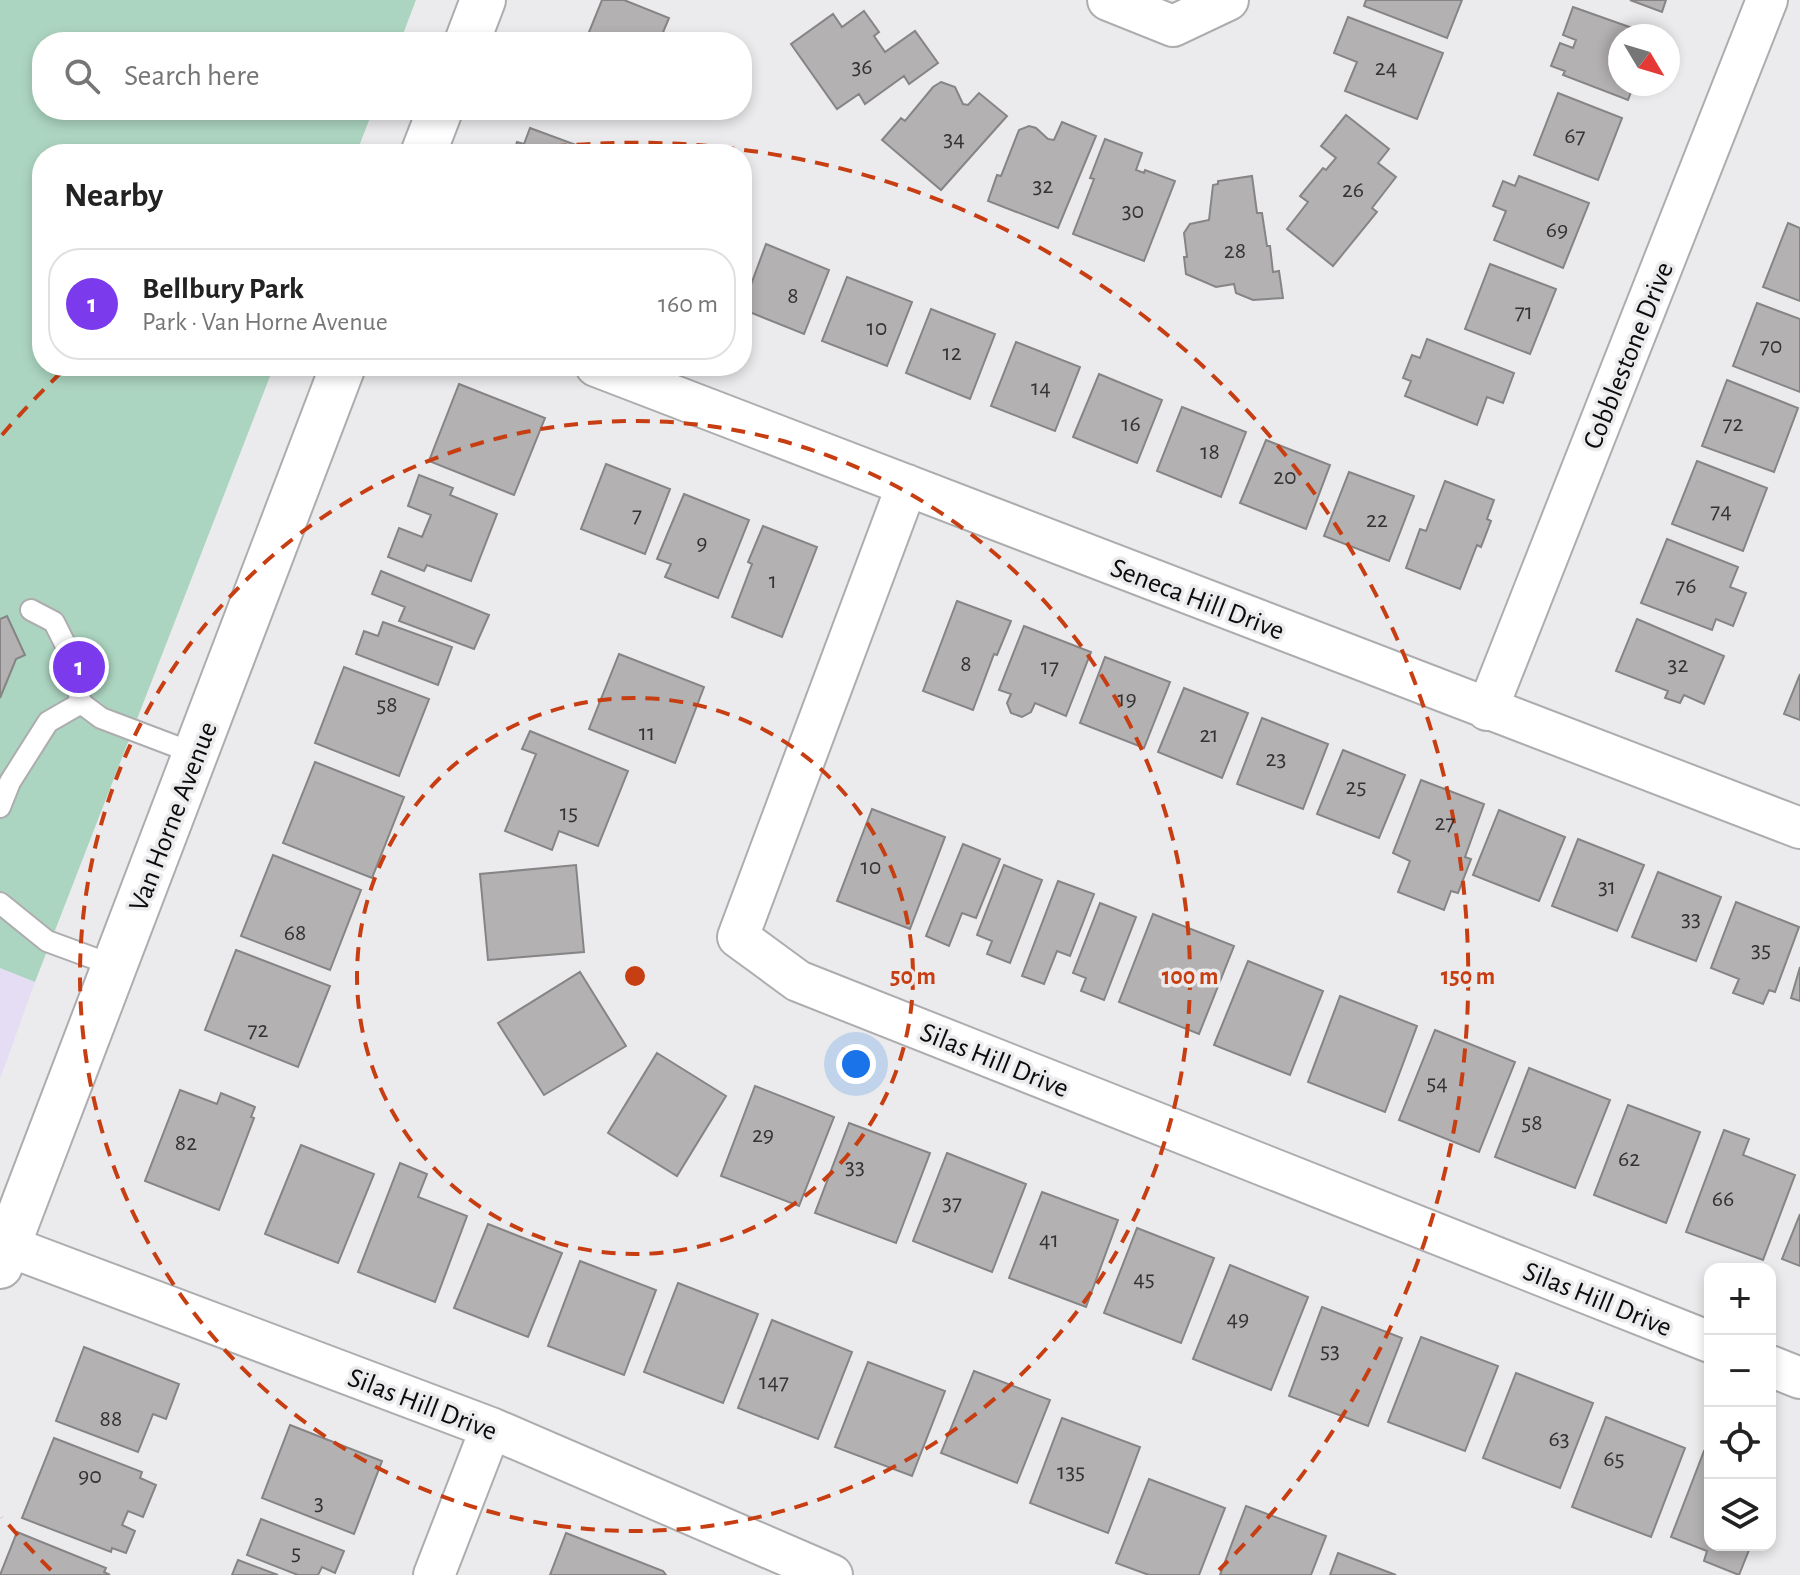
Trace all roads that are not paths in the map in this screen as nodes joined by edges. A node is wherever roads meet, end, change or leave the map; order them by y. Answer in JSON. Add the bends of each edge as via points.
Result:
{"nodes":[{"id":1,"x":483,"y":0,"type":"edge"},
{"id":2,"x":1108,"y":0,"type":"edge"},
{"id":3,"x":1228,"y":0,"type":"edge"},
{"id":4,"x":1767,"y":0,"type":"edge"},
{"id":5,"x":471,"y":32,"type":"edge"},
{"id":6,"x":436,"y":120,"type":"edge"},
{"id":7,"x":427,"y":144,"type":"edge"},
{"id":8,"x":339,"y":376,"type":"edge"},
{"id":9,"x":622,"y":376,"type":"edge"},
{"id":10,"x":907,"y":485,"type":"junction"},
{"id":11,"x":31,"y":610,"type":"dead end"},
{"id":12,"x":81,"y":703,"type":"junction"},
{"id":13,"x":1487,"y":710,"type":"junction"},
{"id":14,"x":196,"y":754,"type":"junction"},
{"id":15,"x":0,"y":807,"type":"edge"},
{"id":16,"x":1800,"y":828,"type":"edge"},
{"id":17,"x":0,"y":903,"type":"edge"},
{"id":18,"x":115,"y":966,"type":"junction"},
{"id":19,"x":4,"y":1256,"type":"edge"},
{"id":20,"x":1704,"y":1340,"type":"edge"},
{"id":21,"x":1776,"y":1368,"type":"edge"},
{"id":22,"x":1800,"y":1378,"type":"edge"},
{"id":23,"x":491,"y":1428,"type":"junction"},
{"id":24,"x":434,"y":1575,"type":"edge"},
{"id":25,"x":832,"y":1575,"type":"edge"}],
"edges":[{"from":1,"to":5,"type":"street"},
{"from":2,"to":3,"type":"street","via":[[1173,26]]},
{"from":4,"to":13,"type":"street","name":"Cobblestone Drive"},
{"from":6,"to":7,"type":"street"},
{"from":8,"to":14,"type":"street","name":"Van Horne Avenue"},
{"from":9,"to":10,"type":"street","name":"Seneca Hill Drive"},
{"from":10,"to":13,"type":"street","name":"Seneca Hill Drive"},
{"from":10,"to":20,"type":"street","name":"Silas Hill Drive","via":[[738,937],[798,981]]},
{"from":11,"to":12,"type":"lane","via":[[54,622],[69,652]]},
{"from":12,"to":14,"type":"lane","via":[[101,718]]},
{"from":12,"to":15,"type":"lane","via":[[48,722]]},
{"from":13,"to":16,"type":"street","name":"Seneca Hill Drive"},
{"from":14,"to":18,"type":"street","name":"Van Horne Avenue"},
{"from":17,"to":18,"type":"lane","via":[[47,941]]},
{"from":18,"to":19,"type":"street","name":"Van Horne Avenue"},
{"from":19,"to":23,"type":"street","name":"Silas Hill Drive"},
{"from":21,"to":22,"type":"street"},
{"from":23,"to":24,"type":"street"},
{"from":23,"to":25,"type":"street","name":"Silas Hill Drive"}]}
